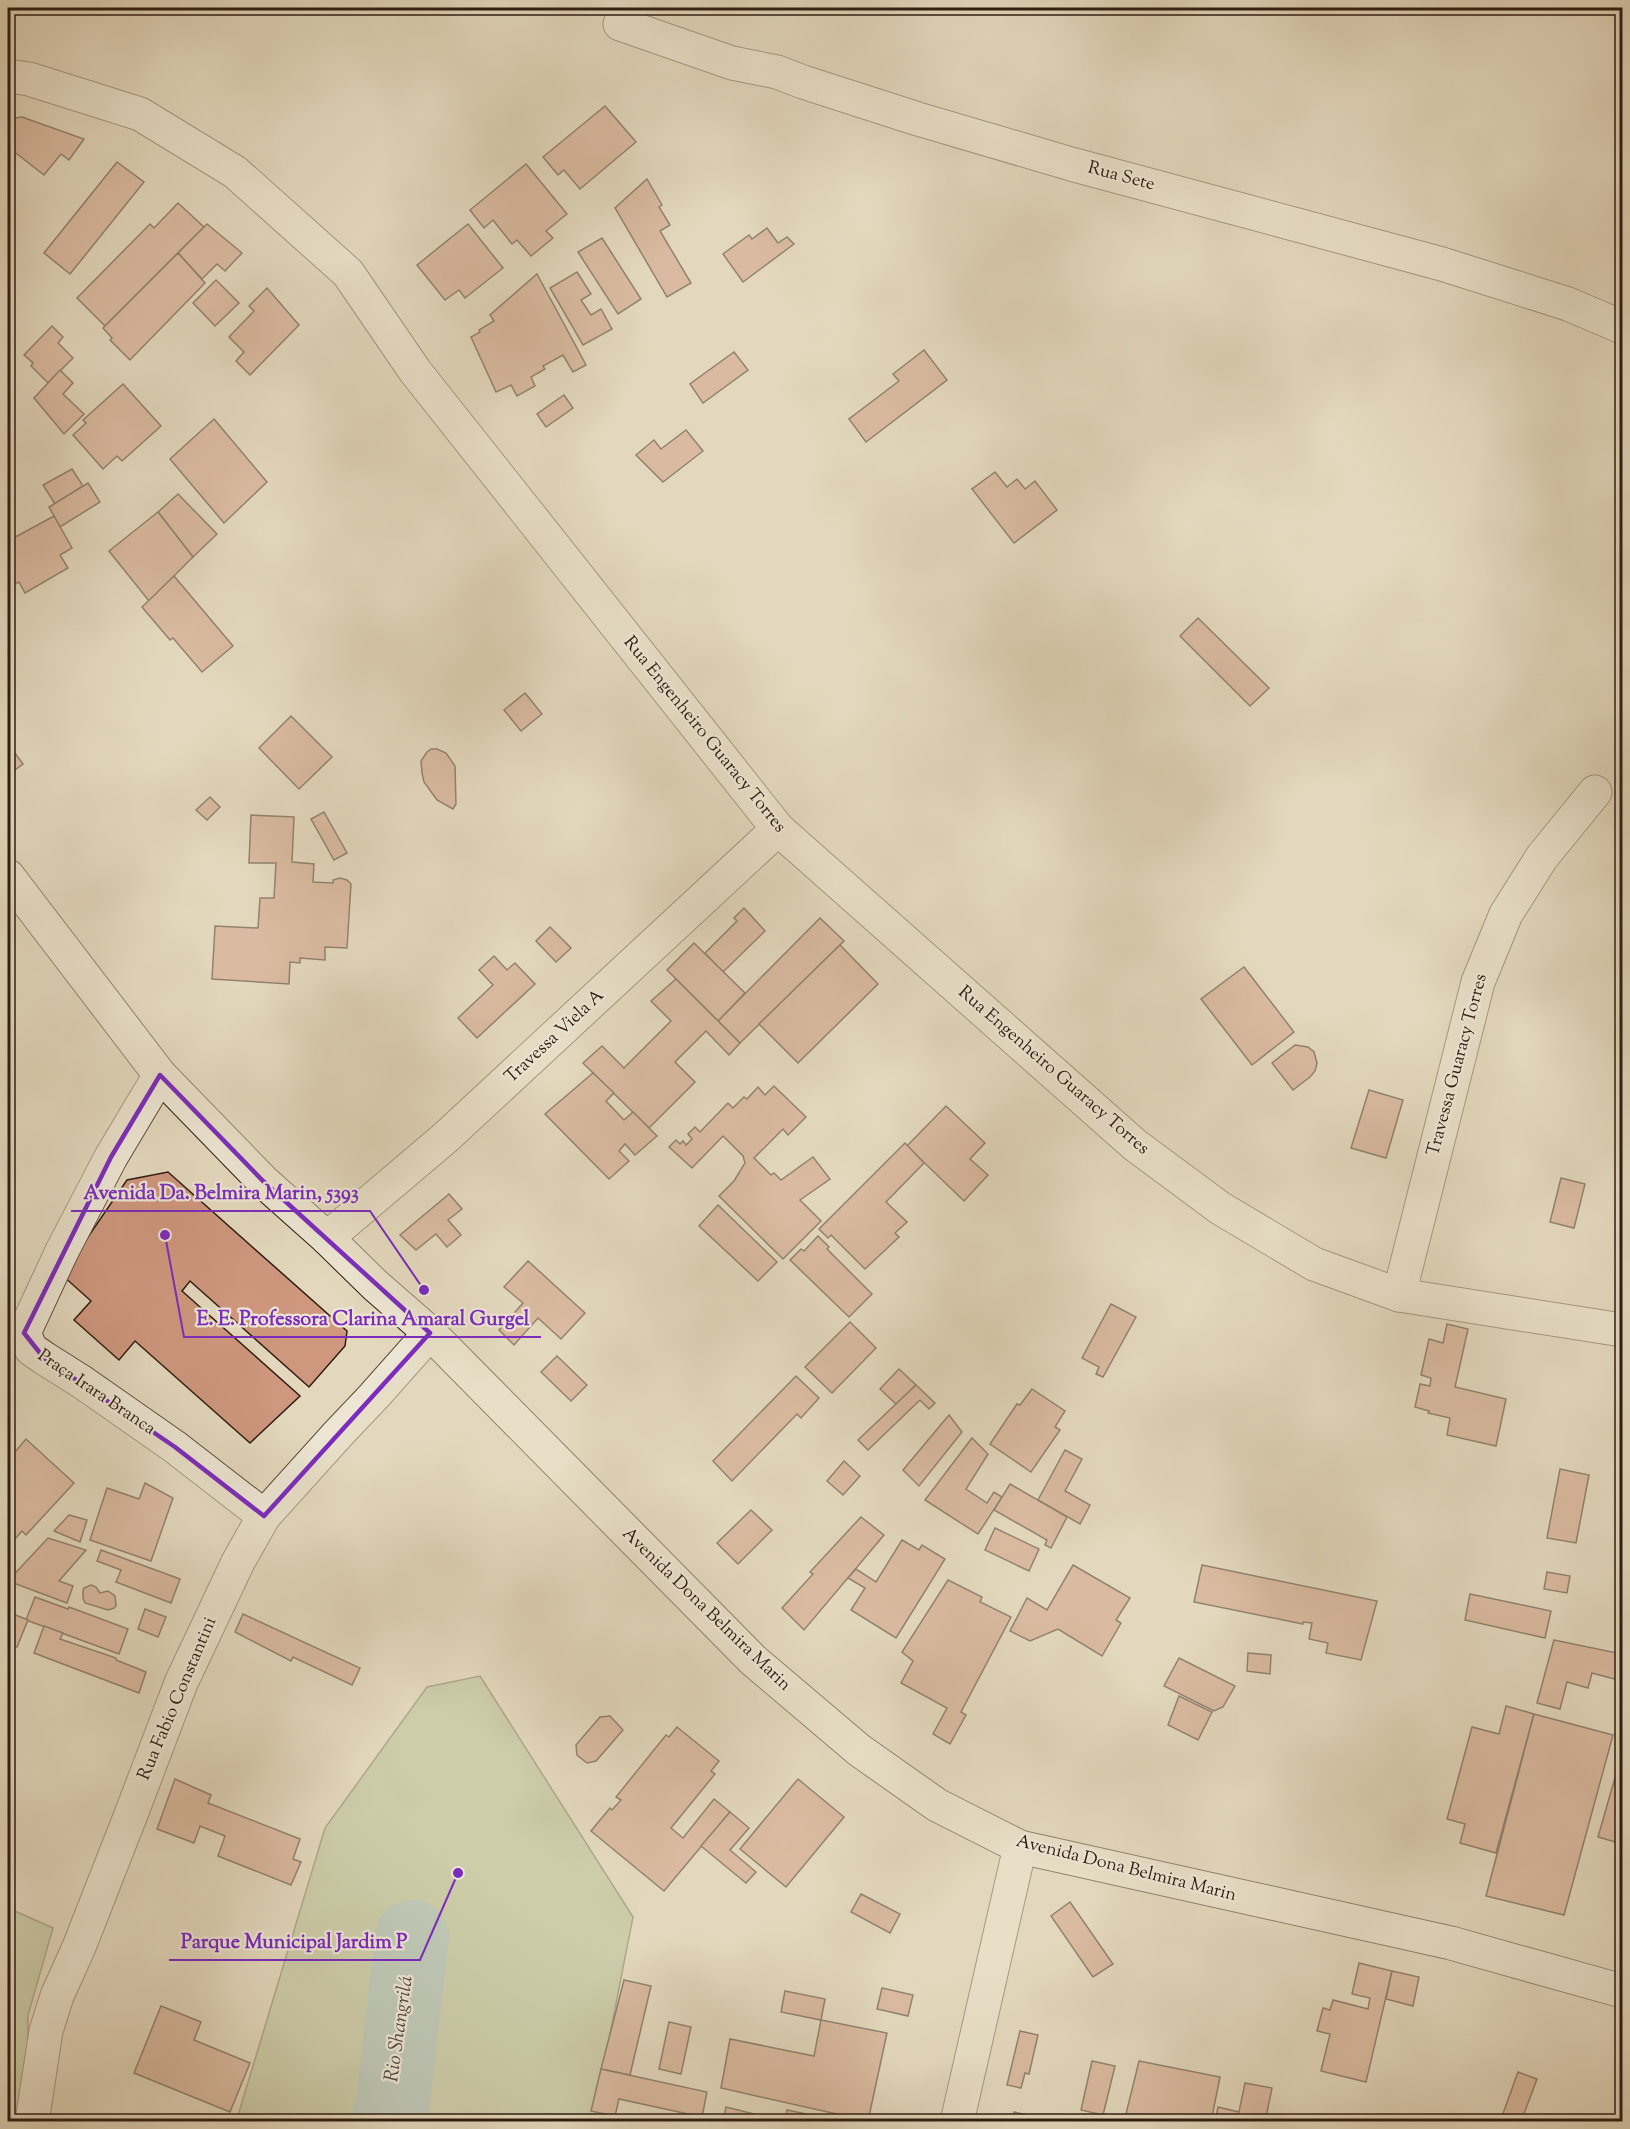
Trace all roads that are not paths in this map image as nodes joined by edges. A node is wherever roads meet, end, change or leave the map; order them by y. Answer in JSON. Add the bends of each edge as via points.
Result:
{"nodes":[{"id":1,"x":620,"y":24,"type":"dead end"},
{"id":2,"x":8,"y":76,"type":"edge"},
{"id":3,"x":1623,"y":327,"type":"edge"},
{"id":4,"x":1594,"y":792,"type":"dead end"},
{"id":5,"x":778,"y":830,"type":"junction"},
{"id":6,"x":8,"y":876,"type":"edge"},
{"id":7,"x":160,"y":1075,"type":"junction"},
{"id":8,"x":327,"y":1238,"type":"junction"},
{"id":9,"x":1399,"y":1295,"type":"junction"},
{"id":10,"x":1623,"y":1330,"type":"edge"},
{"id":11,"x":16,"y":1333,"type":"edge"},
{"id":12,"x":430,"y":1333,"type":"junction"},
{"id":13,"x":264,"y":1516,"type":"junction"},
{"id":14,"x":1020,"y":1847,"type":"junction"},
{"id":15,"x":1623,"y":1991,"type":"edge"},
{"id":16,"x":32,"y":2121,"type":"edge"},
{"id":17,"x":957,"y":2121,"type":"edge"}],
"edges":[{"from":1,"to":3,"type":"street","name":"Rua Sete","via":[[732,63],[777,72],[1071,164],[1442,264],[1568,304]]},
{"from":2,"to":5,"type":"street","name":"Rua Engenheiro Guaracy Torres","via":[[140,114],[235,172],[348,273],[416,371]]},
{"from":4,"to":9,"type":"street","name":"Travessa Guaracy Torres","via":[[1542,857],[1512,905],[1478,982]]},
{"from":5,"to":8,"type":"street","name":"Travessa Viela A","via":[[445,1138]]},
{"from":5,"to":9,"type":"street","name":"Rua Engenheiro Guaracy Torres","via":[[1135,1145],[1220,1208],[1314,1264]]},
{"from":6,"to":7,"type":"street","name":"Avenida Dona Belmira Marin"},
{"from":7,"to":8,"type":"street","name":"Avenida Dona Belmira Marin","via":[[263,1181]]},
{"from":7,"to":11,"type":"street","name":"Praça Irara Branca"},
{"from":8,"to":12,"type":"street","name":"Avenida Dona Belmira Marin"},
{"from":9,"to":10,"type":"street","name":"Rua Engenheiro Guaracy Torres"},
{"from":11,"to":13,"type":"street","name":"Praça Irara Branca","via":[[44,1358],[149,1428]]},
{"from":12,"to":13,"type":"street","name":"Rua Fabio Constantini"},
{"from":12,"to":14,"type":"street","name":"Avenida Dona Belmira Marin","via":[[753,1660],[860,1750],[937,1805]]},
{"from":13,"to":16,"type":"street","name":"Rua Fabio Constantini","via":[[181,1683],[57,1996],[46,2031]]},
{"from":14,"to":15,"type":"street","name":"Avenida Dona Belmira Marin","via":[[1451,1943]]},
{"from":14,"to":17,"type":"street"}]}
